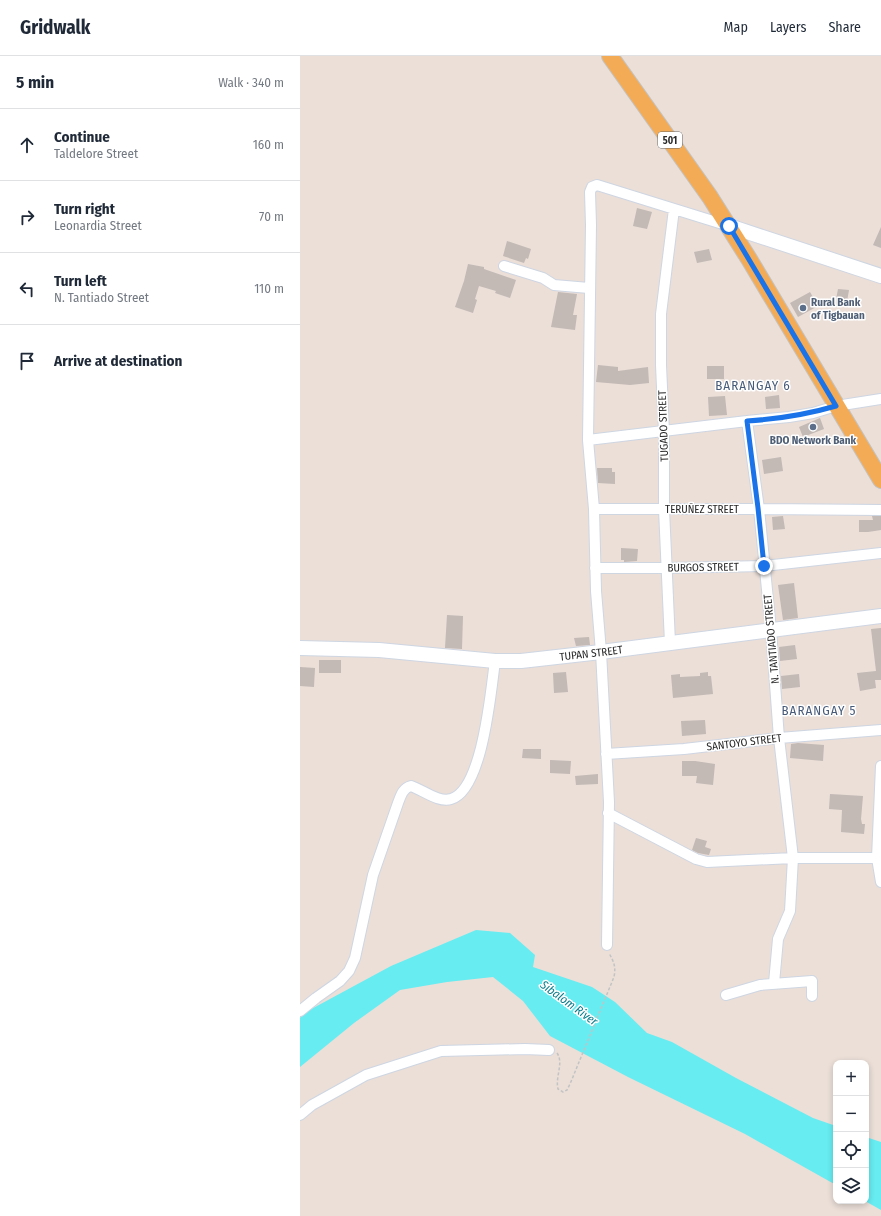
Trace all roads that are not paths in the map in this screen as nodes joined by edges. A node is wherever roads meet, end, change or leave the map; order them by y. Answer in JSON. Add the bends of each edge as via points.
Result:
{"nodes":[{"id":1,"x":610,"y":56,"type":"edge"},
{"id":2,"x":674,"y":209,"type":"junction"},
{"id":3,"x":729,"y":226,"type":"junction"},
{"id":4,"x":504,"y":266,"type":"dead end"},
{"id":5,"x":881,"y":276,"type":"edge"},
{"id":6,"x":590,"y":288,"type":"junction"},
{"id":7,"x":881,"y":399,"type":"edge"},
{"id":8,"x":836,"y":406,"type":"junction"},
{"id":9,"x":747,"y":421,"type":"junction"},
{"id":10,"x":664,"y":432,"type":"junction"},
{"id":11,"x":588,"y":440,"type":"junction"},
{"id":12,"x":881,"y":480,"type":"edge"},
{"id":13,"x":758,"y":508,"type":"junction"},
{"id":14,"x":594,"y":509,"type":"junction"},
{"id":15,"x":664,"y":509,"type":"junction"},
{"id":16,"x":881,"y":510,"type":"edge"},
{"id":17,"x":881,"y":553,"type":"edge"},
{"id":18,"x":764,"y":566,"type":"junction"},
{"id":19,"x":595,"y":568,"type":"junction"},
{"id":20,"x":667,"y":568,"type":"junction"},
{"id":21,"x":881,"y":616,"type":"edge"},
{"id":22,"x":771,"y":630,"type":"junction"},
{"id":23,"x":670,"y":643,"type":"junction"},
{"id":24,"x":300,"y":648,"type":"edge"},
{"id":25,"x":601,"y":652,"type":"junction"},
{"id":26,"x":495,"y":660,"type":"junction"},
{"id":27,"x":881,"y":730,"type":"edge"},
{"id":28,"x":779,"y":738,"type":"junction"},
{"id":29,"x":606,"y":754,"type":"junction"},
{"id":30,"x":881,"y":766,"type":"edge"},
{"id":31,"x":608,"y":812,"type":"junction"},
{"id":32,"x":793,"y":858,"type":"junction"},
{"id":33,"x":879,"y":858,"type":"edge"},
{"id":34,"x":881,"y":882,"type":"edge"},
{"id":35,"x":607,"y":945,"type":"road end"},
{"id":36,"x":774,"y":983,"type":"junction"},
{"id":37,"x":726,"y":995,"type":"dead end"},
{"id":38,"x":812,"y":996,"type":"dead end"},
{"id":39,"x":300,"y":1011,"type":"edge"},
{"id":40,"x":549,"y":1050,"type":"road end"},
{"id":41,"x":300,"y":1115,"type":"edge"}],
"edges":[{"from":1,"to":3,"type":"main road","number":"501"},
{"from":2,"to":3,"type":"street"},
{"from":2,"to":6,"type":"street","via":[[597,185],[592,187]]},
{"from":2,"to":10,"type":"street","name":"TUGADO STREET","via":[[661,314]]},
{"from":3,"to":5,"type":"main road"},
{"from":3,"to":8,"type":"main road","number":"501"},
{"from":4,"to":6,"type":"street","via":[[543,278],[554,286]]},
{"from":6,"to":11,"type":"street"},
{"from":7,"to":8,"type":"street"},
{"from":8,"to":9,"type":"street","via":[[789,418]]},
{"from":8,"to":12,"type":"main road","number":"501"},
{"from":9,"to":10,"type":"street"},
{"from":9,"to":13,"type":"street","name":"N. TANTIADO STREET"},
{"from":10,"to":11,"type":"street"},
{"from":10,"to":15,"type":"street","name":"TUGADO STREET"},
{"from":11,"to":14,"type":"street"},
{"from":13,"to":15,"type":"street","name":"TERUÑEZ STREET"},
{"from":13,"to":16,"type":"street","name":"TERUÑEZ STREET"},
{"from":13,"to":18,"type":"street","name":"N. TANTIADO STREET"},
{"from":14,"to":15,"type":"street","name":"TERUÑEZ STREET"},
{"from":14,"to":19,"type":"street"},
{"from":15,"to":20,"type":"street","name":"TUGADO STREET"},
{"from":17,"to":18,"type":"street","name":"BURGOS STREET"},
{"from":18,"to":20,"type":"street","name":"BURGOS STREET"},
{"from":18,"to":22,"type":"street","name":"N. TANTIADO STREET"},
{"from":19,"to":20,"type":"street","name":"BURGOS STREET"},
{"from":19,"to":25,"type":"street"},
{"from":20,"to":23,"type":"street","name":"TUGADO STREET"},
{"from":21,"to":22,"type":"main road","name":"TUPAN STREET"},
{"from":22,"to":23,"type":"main road","name":"TUPAN STREET"},
{"from":22,"to":28,"type":"street","name":"N. TANTIADO STREET"},
{"from":23,"to":25,"type":"main road","name":"TUPAN STREET"},
{"from":24,"to":26,"type":"main road","name":"TUPAN STREET","via":[[380,650]]},
{"from":25,"to":26,"type":"main road","name":"TUPAN STREET","via":[[528,660]]},
{"from":25,"to":29,"type":"street"},
{"from":26,"to":39,"type":"street","via":[[481,750],[474,772],[464,790],[451,800],[437,798],[411,786],[401,794],[373,875],[355,958],[349,971],[340,981]]},
{"from":27,"to":28,"type":"street","name":"SANTOYO STREET"},
{"from":28,"to":29,"type":"street","name":"SANTOYO STREET","via":[[684,749]]},
{"from":28,"to":32,"type":"street","name":"N. TANTIADO STREET"},
{"from":29,"to":31,"type":"street"},
{"from":30,"to":33,"type":"street"},
{"from":31,"to":32,"type":"street","via":[[702,861]]},
{"from":31,"to":35,"type":"street"},
{"from":32,"to":33,"type":"street"},
{"from":32,"to":36,"type":"street","name":"N. TANTIADO STREET","via":[[790,910],[778,939]]},
{"from":33,"to":34,"type":"street"},
{"from":36,"to":37,"type":"street"},
{"from":36,"to":38,"type":"street","via":[[812,981]]},
{"from":40,"to":41,"type":"street","via":[[442,1051],[366,1075]]}]}
